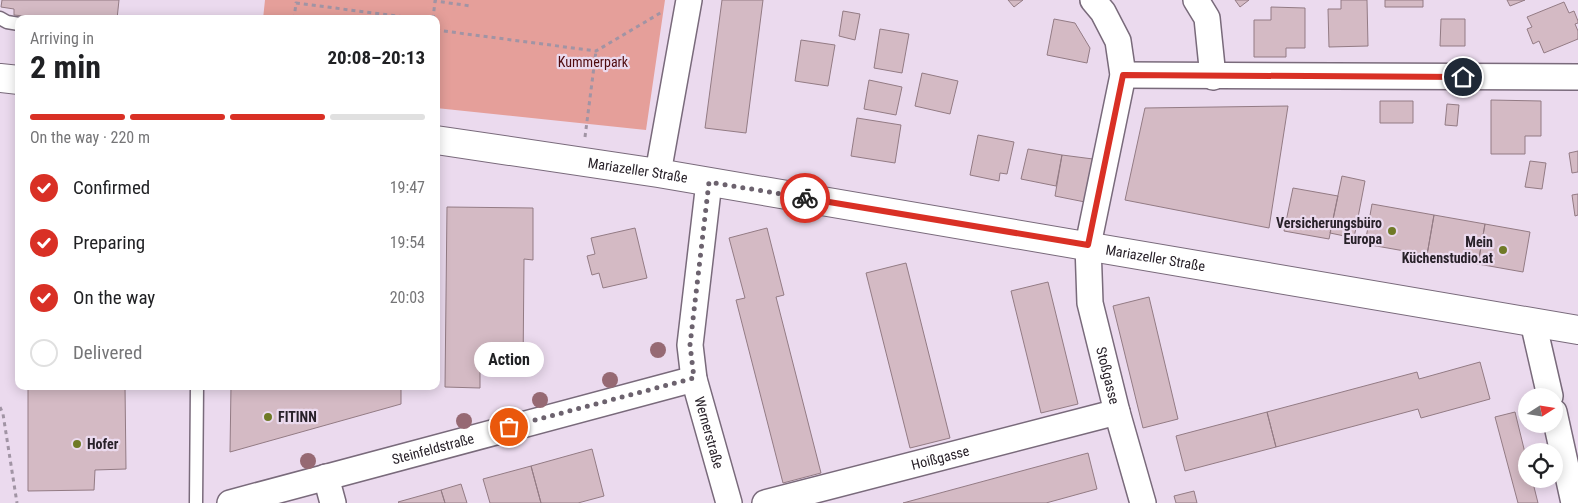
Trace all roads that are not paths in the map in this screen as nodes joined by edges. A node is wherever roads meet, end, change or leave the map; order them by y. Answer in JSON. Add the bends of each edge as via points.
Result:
{"nodes":[{"id":1,"x":689,"y":0,"type":"edge"},
{"id":2,"x":1196,"y":0,"type":"edge"},
{"id":3,"x":1106,"y":4,"type":"edge"},
{"id":4,"x":0,"y":18,"type":"edge"},
{"id":5,"x":15,"y":23,"type":"edge"},
{"id":6,"x":1123,"y":75,"type":"junction"},
{"id":7,"x":1213,"y":77,"type":"junction"},
{"id":8,"x":1578,"y":77,"type":"edge"},
{"id":9,"x":0,"y":78,"type":"edge"},
{"id":10,"x":15,"y":80,"type":"edge"},
{"id":11,"x":440,"y":141,"type":"edge"},
{"id":12,"x":658,"y":173,"type":"junction"},
{"id":13,"x":709,"y":182,"type":"junction"},
{"id":14,"x":1088,"y":245,"type":"junction"},
{"id":15,"x":1533,"y":322,"type":"junction"},
{"id":16,"x":1578,"y":330,"type":"edge"},
{"id":17,"x":694,"y":378,"type":"junction"},
{"id":18,"x":1548,"y":388,"type":"edge"},
{"id":19,"x":197,"y":390,"type":"edge"},
{"id":20,"x":1117,"y":412,"type":"junction"},
{"id":21,"x":1559,"y":433,"type":"edge"},
{"id":22,"x":326,"y":477,"type":"junction"},
{"id":23,"x":196,"y":503,"type":"edge"},
{"id":24,"x":230,"y":503,"type":"edge"},
{"id":25,"x":333,"y":503,"type":"edge"},
{"id":26,"x":729,"y":503,"type":"edge"},
{"id":27,"x":765,"y":503,"type":"edge"},
{"id":28,"x":1143,"y":503,"type":"edge"},
{"id":29,"x":1574,"y":503,"type":"edge"}],
"edges":[{"from":1,"to":12,"type":"street"},
{"from":2,"to":7,"type":"street","via":[[1207,18]]},
{"from":3,"to":6,"type":"street","name":"Stoßgasse","via":[[1118,41]]},
{"from":4,"to":5,"type":"lane"},
{"from":6,"to":7,"type":"street"},
{"from":6,"to":14,"type":"street","name":"Stoßgasse"},
{"from":7,"to":8,"type":"street"},
{"from":9,"to":10,"type":"main road"},
{"from":11,"to":12,"type":"main road","name":"Mariazeller Straße"},
{"from":12,"to":13,"type":"main road","name":"Mariazeller Straße"},
{"from":13,"to":14,"type":"main road","name":"Mariazeller Straße"},
{"from":13,"to":17,"type":"street","name":"Wernerstraße","via":[[690,345]]},
{"from":14,"to":15,"type":"main road","name":"Mariazeller Straße"},
{"from":14,"to":20,"type":"street","name":"Stoßgasse","via":[[1090,303]]},
{"from":15,"to":16,"type":"main road","name":"Mariazeller Straße"},
{"from":15,"to":18,"type":"street"},
{"from":17,"to":22,"type":"street","name":"Steinfeldstraße"},
{"from":17,"to":26,"type":"street","name":"Wernerstraße"},
{"from":19,"to":23,"type":"lane"},
{"from":20,"to":27,"type":"street","name":"Hoißgasse"},
{"from":20,"to":28,"type":"street","name":"Stoßgasse"},
{"from":21,"to":29,"type":"street"},
{"from":22,"to":24,"type":"street","name":"Steinfeldstraße"},
{"from":22,"to":25,"type":"street"}]}
